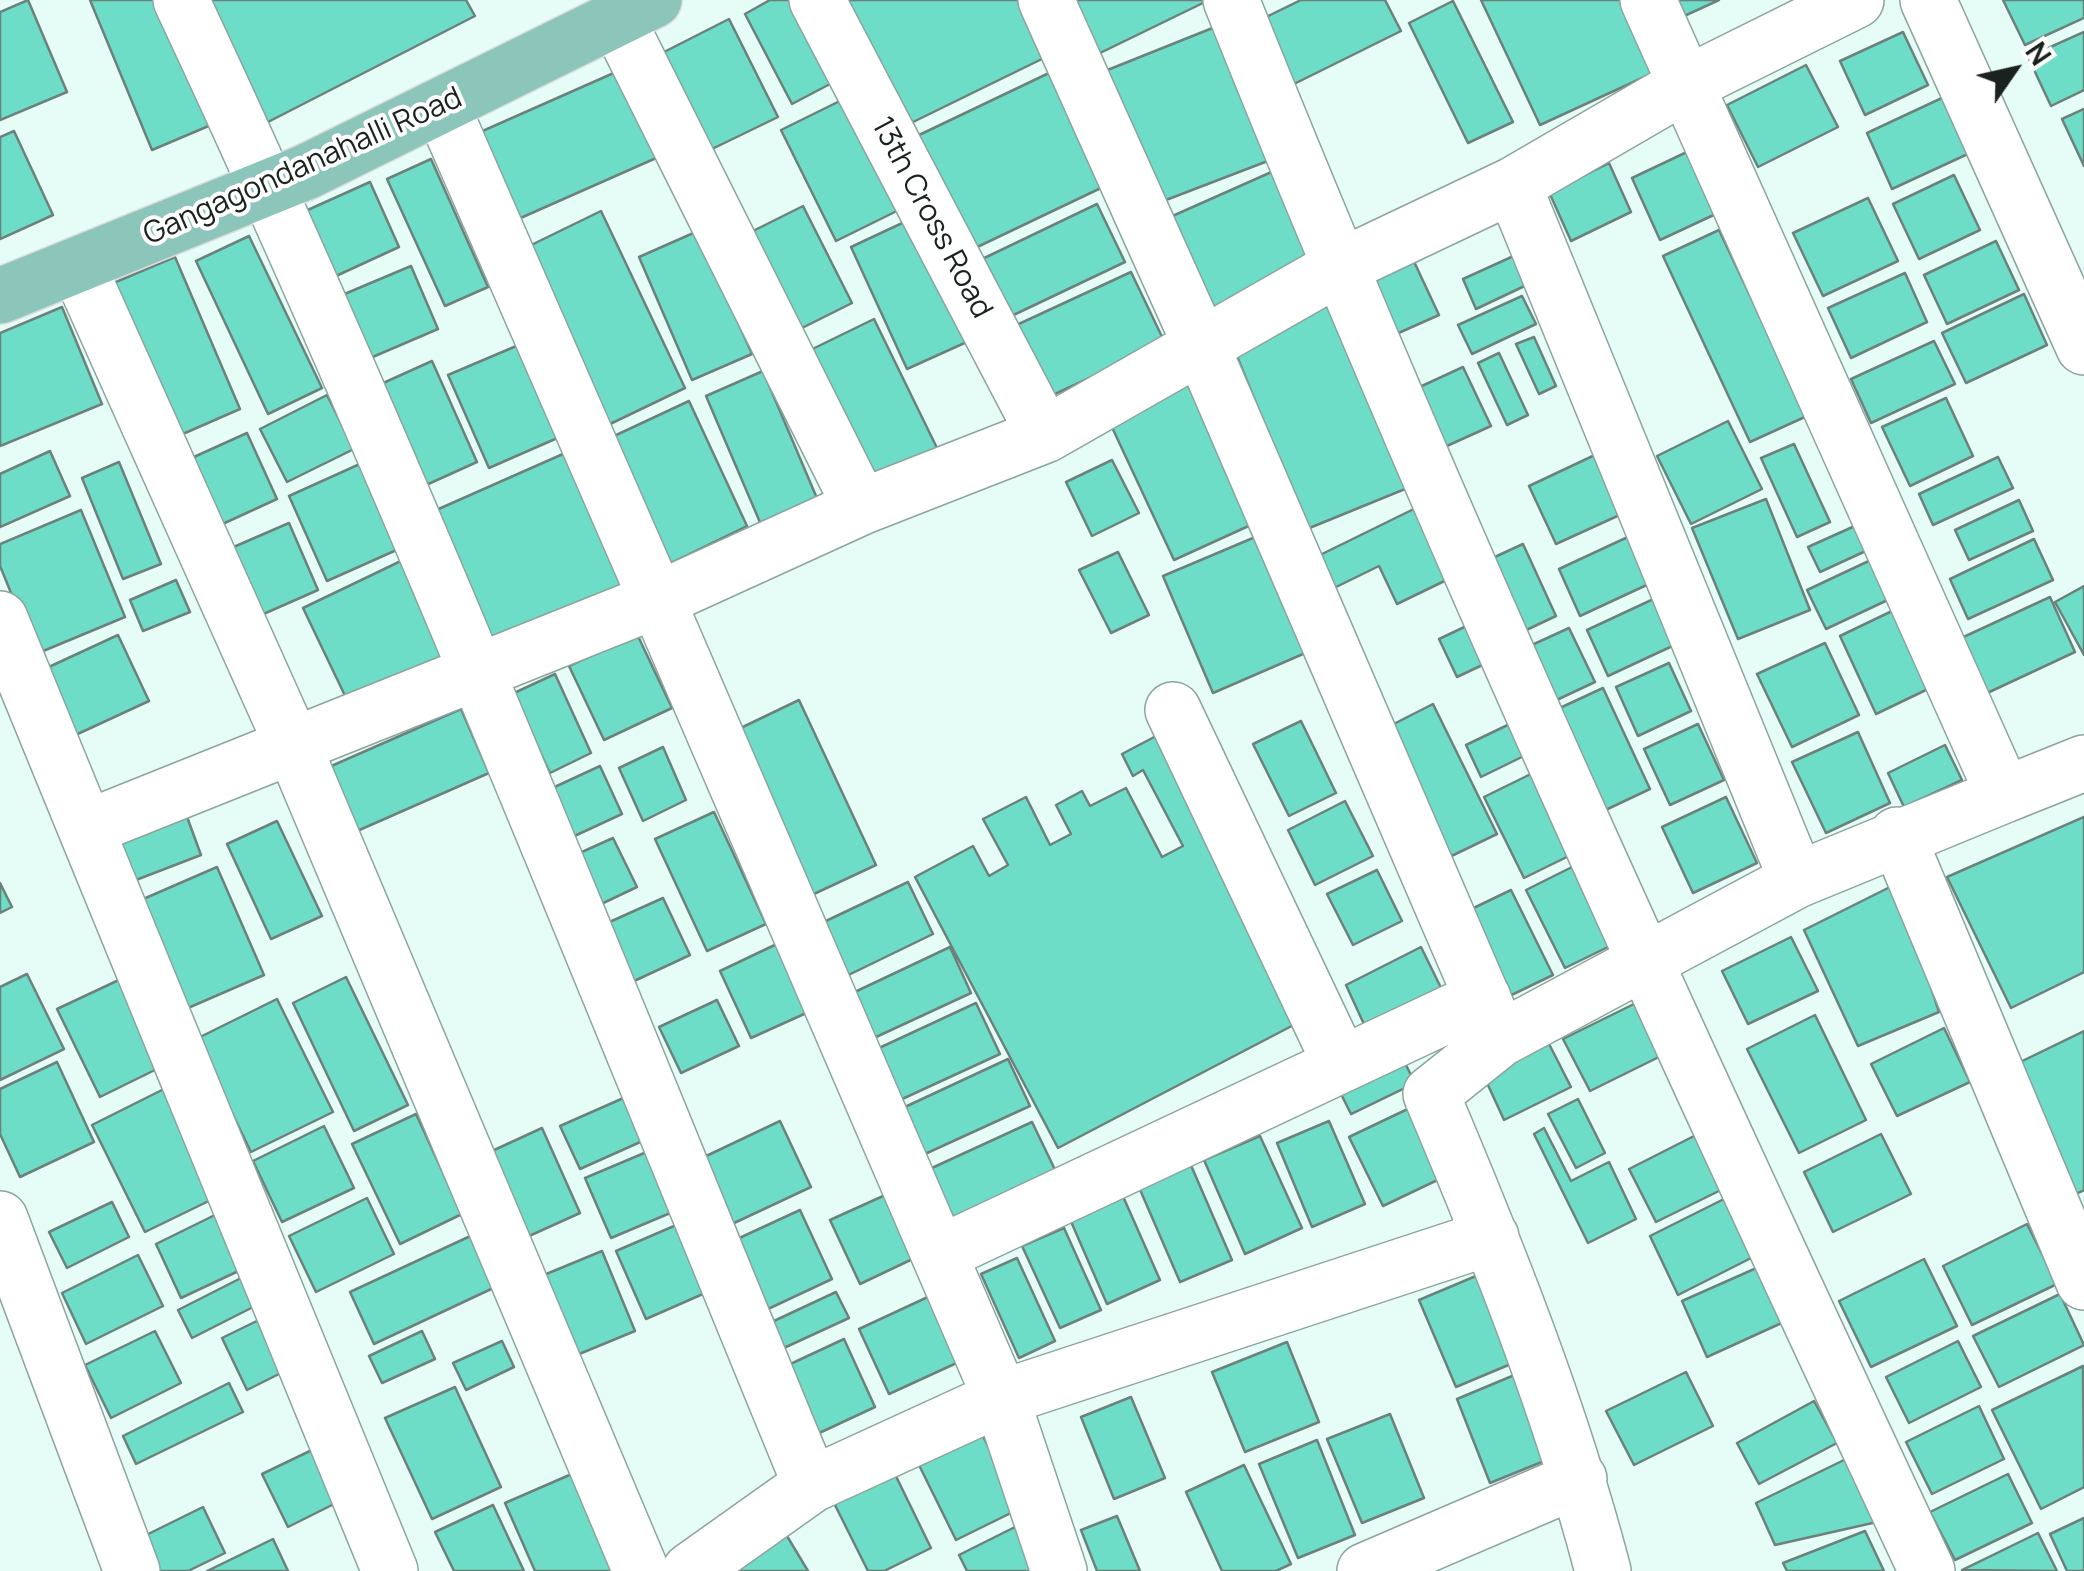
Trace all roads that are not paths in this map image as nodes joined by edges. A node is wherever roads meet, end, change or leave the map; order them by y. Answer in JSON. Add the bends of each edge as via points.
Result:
{"nodes":[{"id":1,"x":181,"y":0,"type":"edge"},
{"id":2,"x":817,"y":0,"type":"edge"},
{"id":3,"x":1046,"y":0,"type":"edge"},
{"id":4,"x":1231,"y":0,"type":"edge"},
{"id":5,"x":1648,"y":0,"type":"edge"},
{"id":6,"x":1856,"y":0,"type":"edge"},
{"id":7,"x":1928,"y":0,"type":"edge"},
{"id":8,"x":635,"y":9,"type":"edge"},
{"id":9,"x":1688,"y":84,"type":"junction"},
{"id":10,"x":442,"y":107,"type":"junction"},
{"id":11,"x":268,"y":185,"type":"junction"},
{"id":12,"x":1513,"y":185,"type":"junction"},
{"id":13,"x":78,"y":266,"type":"junction"},
{"id":14,"x":1338,"y":268,"type":"junction"},
{"id":15,"x":0,"y":296,"type":"edge"},
{"id":16,"x":1200,"y":343,"type":"junction"},
{"id":17,"x":2084,"y":346,"type":"edge"},
{"id":18,"x":1044,"y":435,"type":"junction"},
{"id":19,"x":861,"y":507,"type":"junction"},
{"id":20,"x":657,"y":600,"type":"junction"},
{"id":21,"x":0,"y":619,"type":"edge"},
{"id":22,"x":476,"y":676,"type":"junction"},
{"id":23,"x":1173,"y":710,"type":"dead end"},
{"id":24,"x":294,"y":748,"type":"junction"},
{"id":25,"x":2084,"y":764,"type":"edge"},
{"id":26,"x":2004,"y":795,"type":"junction"},
{"id":27,"x":87,"y":828,"type":"junction"},
{"id":28,"x":1897,"y":835,"type":"junction"},
{"id":29,"x":1797,"y":880,"type":"junction"},
{"id":30,"x":1643,"y":965,"type":"junction"},
{"id":31,"x":1491,"y":1018,"type":"junction"},
{"id":32,"x":1340,"y":1062,"type":"junction"},
{"id":33,"x":0,"y":1219,"type":"edge"},
{"id":34,"x":1491,"y":1237,"type":"junction"},
{"id":35,"x":941,"y":1253,"type":"junction"},
{"id":36,"x":2084,"y":1282,"type":"edge"},
{"id":37,"x":1001,"y":1398,"type":"junction"},
{"id":38,"x":1579,"y":1480,"type":"junction"},
{"id":39,"x":812,"y":1484,"type":"junction"},
{"id":40,"x":132,"y":1571,"type":"edge"},
{"id":41,"x":390,"y":1571,"type":"edge"},
{"id":42,"x":641,"y":1571,"type":"edge"},
{"id":43,"x":690,"y":1571,"type":"edge"},
{"id":44,"x":1059,"y":1571,"type":"edge"},
{"id":45,"x":1365,"y":1571,"type":"edge"},
{"id":46,"x":1603,"y":1571,"type":"edge"},
{"id":47,"x":1927,"y":1571,"type":"edge"}],
"edges":[{"from":1,"to":11,"type":"street"},
{"from":2,"to":18,"type":"street","name":"13th Cross Road"},
{"from":3,"to":16,"type":"street"},
{"from":4,"to":14,"type":"street"},
{"from":5,"to":9,"type":"street"},
{"from":6,"to":9,"type":"street"},
{"from":7,"to":17,"type":"street"},
{"from":8,"to":10,"type":"main road","name":"Gangagondanahalli Road"},
{"from":8,"to":19,"type":"street"},
{"from":9,"to":12,"type":"street"},
{"from":9,"to":26,"type":"street"},
{"from":10,"to":11,"type":"main road","name":"Gangagondanahalli Road"},
{"from":10,"to":20,"type":"street"},
{"from":11,"to":13,"type":"main road","name":"Gangagondanahalli Road"},
{"from":11,"to":22,"type":"street"},
{"from":12,"to":14,"type":"street"},
{"from":12,"to":29,"type":"street"},
{"from":13,"to":15,"type":"main road","name":"Gangagondanahalli Road"},
{"from":13,"to":24,"type":"street"},
{"from":14,"to":16,"type":"street"},
{"from":14,"to":30,"type":"street"},
{"from":16,"to":18,"type":"street"},
{"from":16,"to":31,"type":"street"},
{"from":18,"to":19,"type":"street"},
{"from":19,"to":20,"type":"street"},
{"from":20,"to":22,"type":"street"},
{"from":20,"to":35,"type":"street"},
{"from":21,"to":27,"type":"street"},
{"from":22,"to":24,"type":"street"},
{"from":22,"to":39,"type":"street"},
{"from":23,"to":32,"type":"street"},
{"from":24,"to":27,"type":"street"},
{"from":24,"to":42,"type":"street"},
{"from":25,"to":26,"type":"street"},
{"from":26,"to":28,"type":"street"},
{"from":27,"to":41,"type":"street"},
{"from":28,"to":29,"type":"street"},
{"from":28,"to":36,"type":"street"},
{"from":29,"to":30,"type":"street"},
{"from":30,"to":31,"type":"street"},
{"from":30,"to":47,"type":"street"},
{"from":31,"to":32,"type":"street"},
{"from":31,"to":34,"type":"street","via":[[1431,1094]]},
{"from":32,"to":35,"type":"street"},
{"from":33,"to":40,"type":"street"},
{"from":34,"to":37,"type":"street"},
{"from":34,"to":38,"type":"street"},
{"from":35,"to":37,"type":"street"},
{"from":37,"to":39,"type":"street"},
{"from":37,"to":44,"type":"street"},
{"from":38,"to":45,"type":"street"},
{"from":38,"to":46,"type":"street"},
{"from":39,"to":43,"type":"street"}]}
